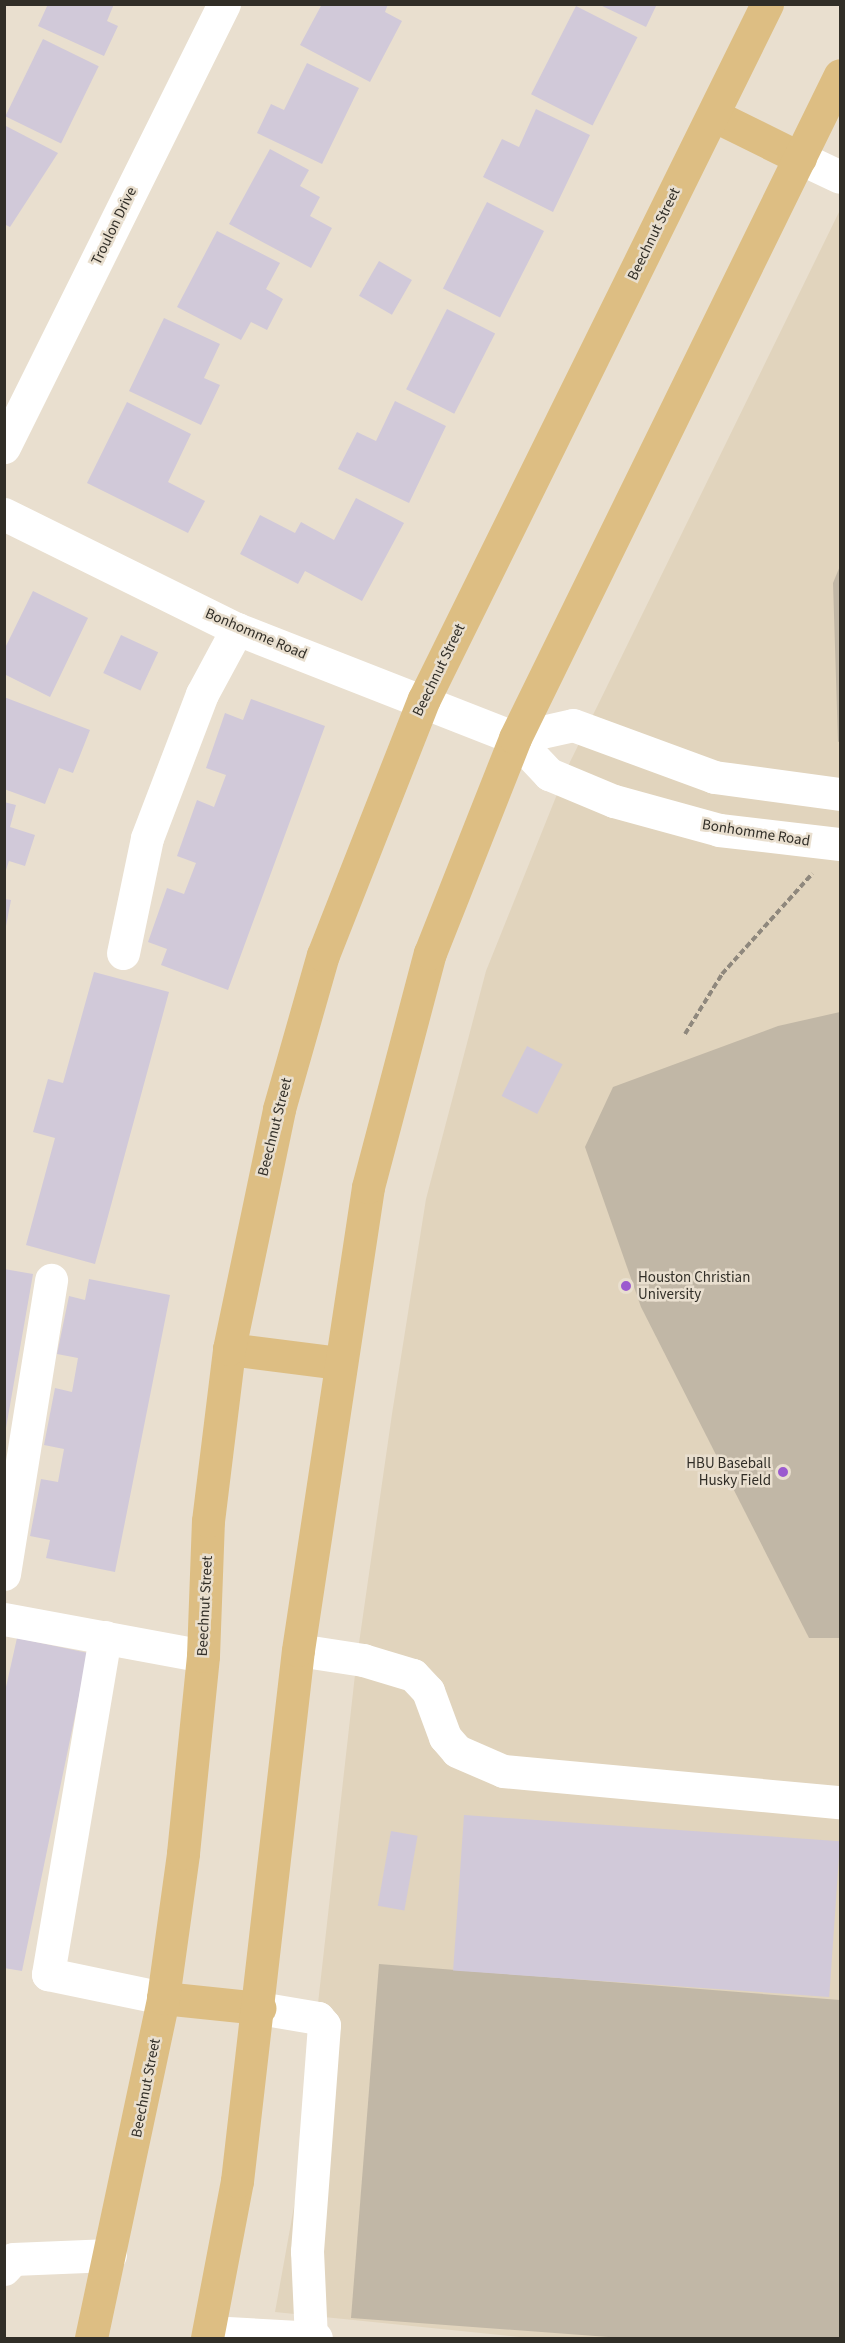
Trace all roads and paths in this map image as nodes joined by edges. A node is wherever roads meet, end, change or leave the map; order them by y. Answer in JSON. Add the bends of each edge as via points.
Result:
{"nodes":[{"id":1,"x":224,"y":4,"type":"edge"},
{"id":2,"x":767,"y":4,"type":"edge"},
{"id":3,"x":840,"y":75,"type":"edge"},
{"id":4,"x":712,"y":115,"type":"junction"},
{"id":5,"x":800,"y":158,"type":"junction"},
{"id":6,"x":840,"y":177,"type":"edge"},
{"id":7,"x":4,"y":447,"type":"edge"},
{"id":8,"x":4,"y":513,"type":"edge"},
{"id":9,"x":237,"y":629,"type":"junction"},
{"id":10,"x":424,"y":699,"type":"junction"},
{"id":11,"x":515,"y":738,"type":"junction"},
{"id":12,"x":840,"y":794,"type":"edge"},
{"id":13,"x":831,"y":843,"type":"edge"},
{"id":14,"x":123,"y":953,"type":"dead end"},
{"id":15,"x":684,"y":1034,"type":"dead end"},
{"id":16,"x":51,"y":1280,"type":"dead end"},
{"id":17,"x":229,"y":1349,"type":"junction"},
{"id":18,"x":340,"y":1363,"type":"junction"},
{"id":19,"x":4,"y":1574,"type":"edge"},
{"id":20,"x":4,"y":1619,"type":"edge"},
{"id":21,"x":105,"y":1637,"type":"junction"},
{"id":22,"x":298,"y":1650,"type":"junction"},
{"id":23,"x":203,"y":1656,"type":"junction"},
{"id":24,"x":840,"y":1802,"type":"edge"},
{"id":25,"x":163,"y":1998,"type":"junction"},
{"id":26,"x":259,"y":2008,"type":"junction"},
{"id":27,"x":110,"y":2255,"type":"junction"},
{"id":28,"x":4,"y":2269,"type":"edge"},
{"id":29,"x":208,"y":2335,"type":"edge"},
{"id":30,"x":92,"y":2338,"type":"edge"},
{"id":31,"x":311,"y":2338,"type":"edge"},
{"id":32,"x":316,"y":2338,"type":"edge"}],
"edges":[{"from":1,"to":7,"type":"street","name":"Troulon Drive"},
{"from":2,"to":4,"type":"main road","name":"Beechnut Street"},
{"from":3,"to":5,"type":"main road"},
{"from":4,"to":5,"type":"main road"},
{"from":4,"to":10,"type":"main road","name":"Beechnut Street"},
{"from":5,"to":6,"type":"street"},
{"from":5,"to":11,"type":"main road"},
{"from":8,"to":9,"type":"street","name":"Bonhomme Road"},
{"from":9,"to":10,"type":"street","name":"Bonhomme Road"},
{"from":9,"to":14,"type":"street","via":[[202,694],[147,838]]},
{"from":10,"to":11,"type":"street","name":"Bonhomme Road"},
{"from":10,"to":17,"type":"main road","name":"Beechnut Street","via":[[323,955],[279,1109]]},
{"from":11,"to":12,"type":"street","via":[[573,725],[714,777]]},
{"from":11,"to":13,"type":"street","name":"Bonhomme Road","via":[[549,774],[614,801],[719,830]]},
{"from":11,"to":18,"type":"main road","via":[[430,953],[368,1187]]},
{"from":13,"to":15,"type":"path","via":[[816,870],[722,974]]},
{"from":16,"to":19,"type":"street"},
{"from":17,"to":18,"type":"main road"},
{"from":17,"to":23,"type":"main road","name":"Beechnut Street","via":[[208,1521]]},
{"from":18,"to":22,"type":"main road"},
{"from":20,"to":21,"type":"street"},
{"from":21,"to":23,"type":"street"},
{"from":21,"to":25,"type":"street","via":[[48,1974]]},
{"from":22,"to":24,"type":"street","via":[[363,1660],[412,1676],[428,1691],[445,1737],[457,1751],[503,1771]]},
{"from":22,"to":26,"type":"main road"},
{"from":23,"to":25,"type":"main road","name":"Beechnut Street"},
{"from":25,"to":26,"type":"main road"},
{"from":25,"to":27,"type":"main road","name":"Beechnut Street"},
{"from":26,"to":29,"type":"main road","via":[[237,2181]]},
{"from":26,"to":31,"type":"street","via":[[318,2018],[324,2025],[307,2251]]},
{"from":27,"to":28,"type":"street","via":[[13,2259]]},
{"from":27,"to":30,"type":"main road","name":"Beechnut Street"},
{"from":29,"to":31,"type":"street"},
{"from":31,"to":32,"type":"street"}]}
